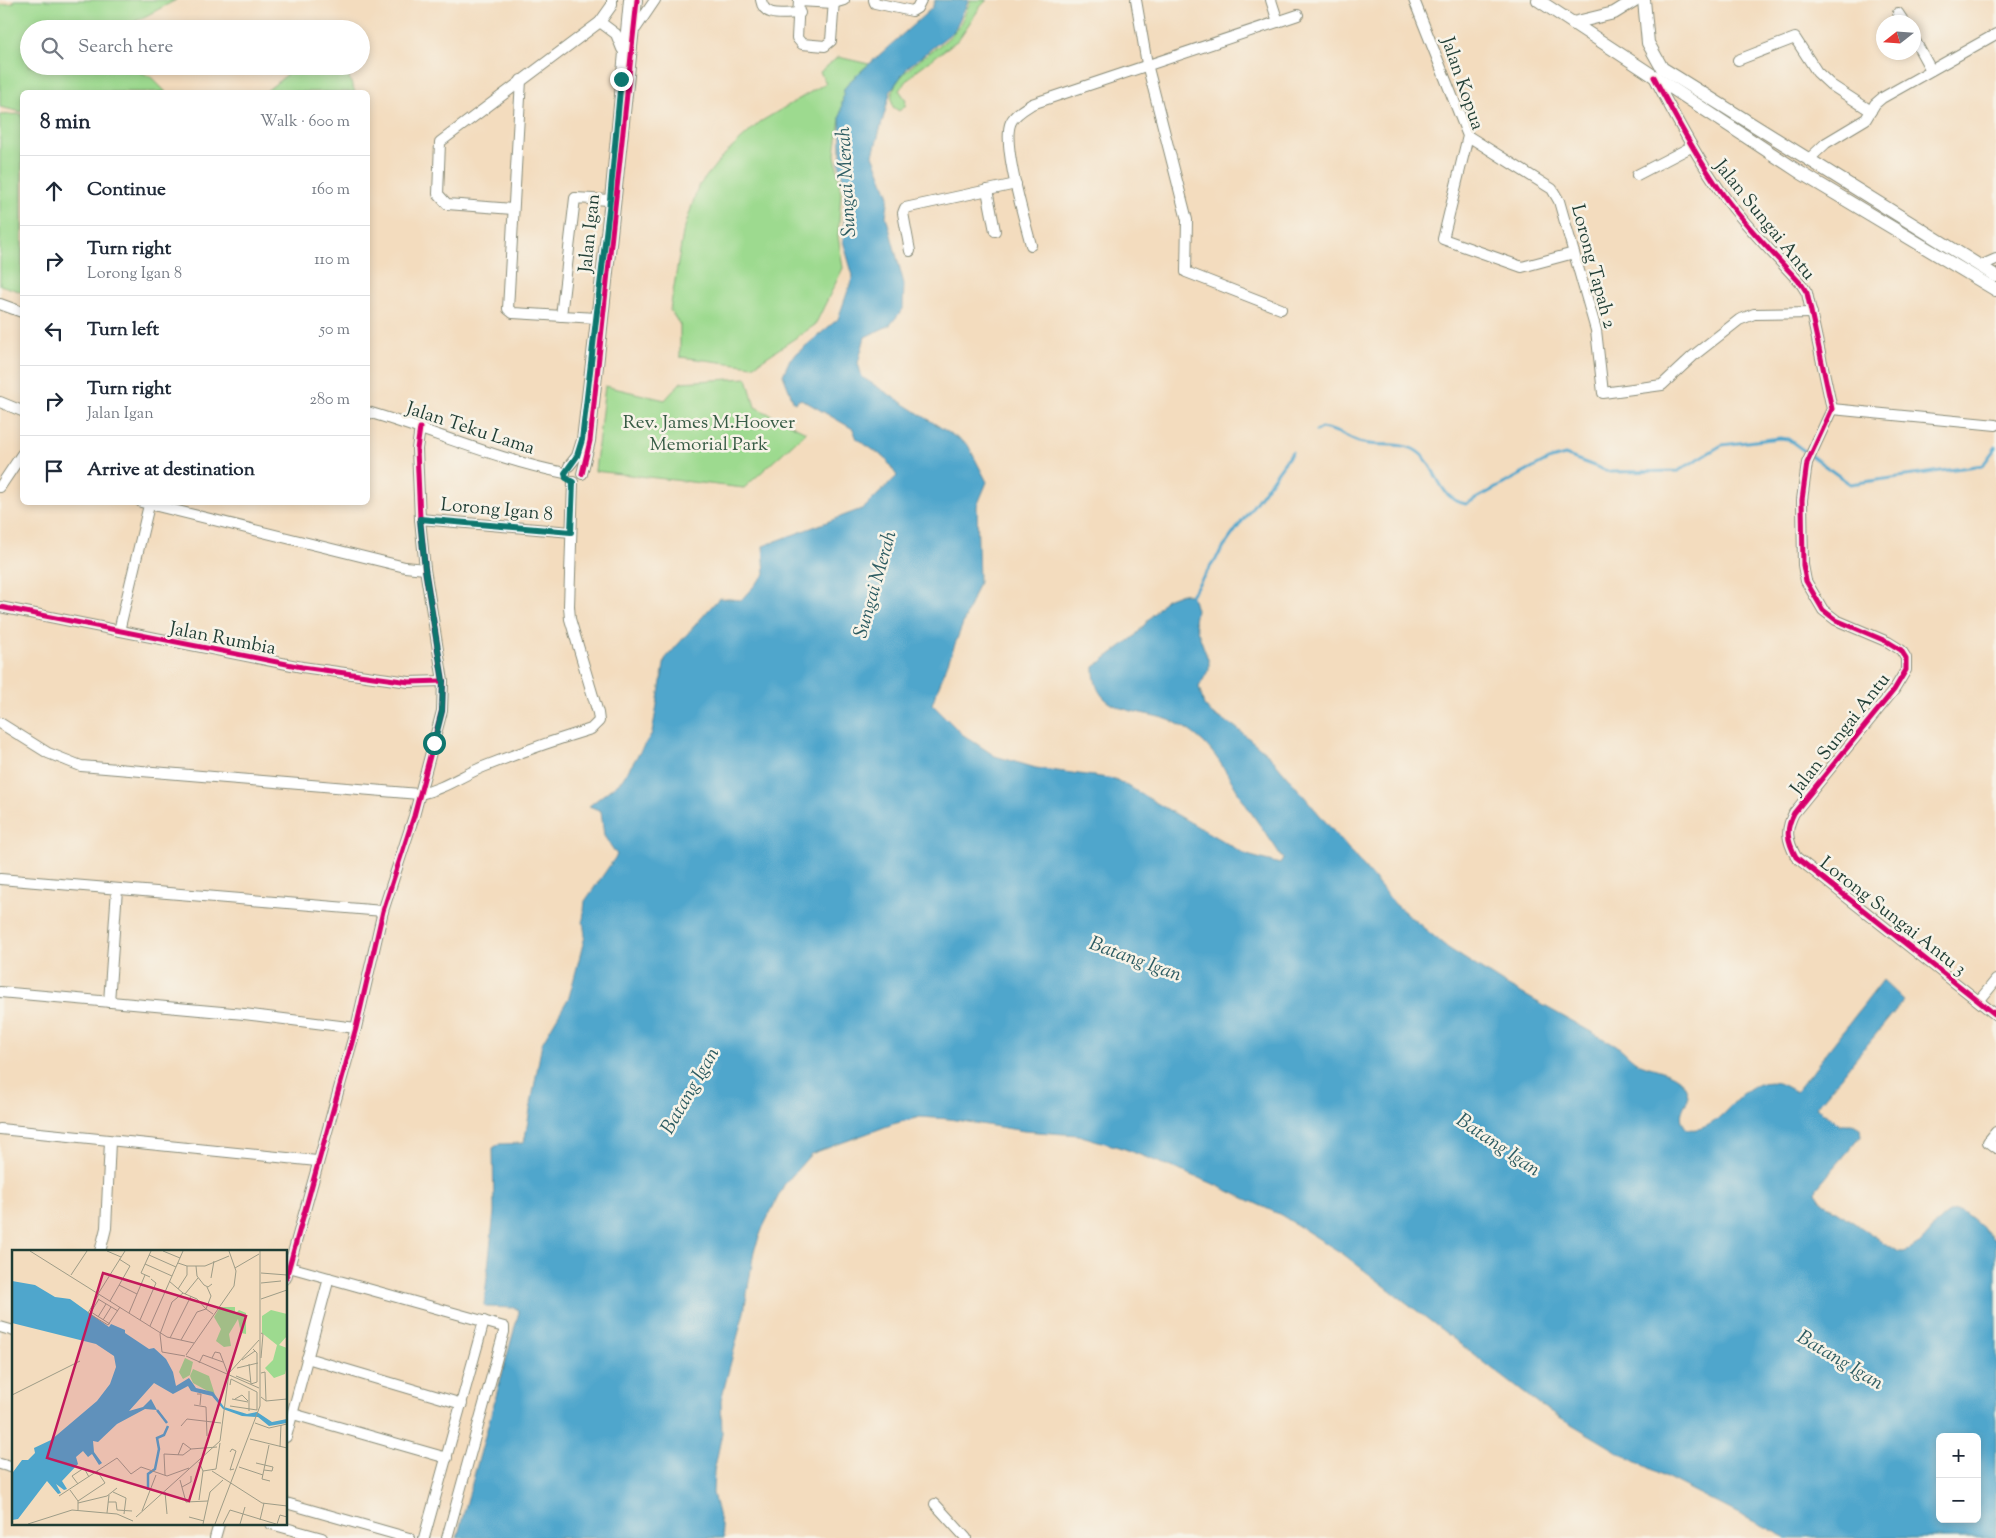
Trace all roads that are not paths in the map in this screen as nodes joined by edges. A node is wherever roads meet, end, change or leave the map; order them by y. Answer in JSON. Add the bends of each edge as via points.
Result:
{"nodes":[{"id":1,"x":612,"y":0,"type":"edge"},
{"id":2,"x":625,"y":0,"type":"edge"},
{"id":3,"x":628,"y":0,"type":"edge"},
{"id":4,"x":637,"y":0,"type":"edge"},
{"id":5,"x":655,"y":0,"type":"edge"},
{"id":6,"x":761,"y":0,"type":"edge"},
{"id":7,"x":844,"y":0,"type":"edge"},
{"id":8,"x":874,"y":0,"type":"edge"},
{"id":9,"x":921,"y":0,"type":"edge"},
{"id":10,"x":1136,"y":0,"type":"edge"},
{"id":11,"x":1271,"y":0,"type":"edge"},
{"id":12,"x":1414,"y":0,"type":"edge"},
{"id":13,"x":1538,"y":0,"type":"edge"},
{"id":14,"x":1635,"y":0,"type":"edge"},
{"id":15,"x":1644,"y":0,"type":"edge"},
{"id":16,"x":799,"y":1,"type":"edge"},
{"id":17,"x":834,"y":2,"type":"edge"},
{"id":18,"x":800,"y":13,"type":"junction"},
{"id":19,"x":1298,"y":15,"type":"dead end"},
{"id":20,"x":600,"y":22,"type":"junction"},
{"id":21,"x":1278,"y":22,"type":"junction"},
{"id":22,"x":1572,"y":23,"type":"junction"},
{"id":23,"x":634,"y":32,"type":"junction"},
{"id":24,"x":1996,"y":34,"type":"edge"},
{"id":25,"x":1921,"y":52,"type":"edge"},
{"id":26,"x":624,"y":55,"type":"junction"},
{"id":27,"x":1738,"y":60,"type":"dead end"},
{"id":28,"x":1147,"y":64,"type":"junction"},
{"id":29,"x":1931,"y":70,"type":"junction"},
{"id":30,"x":1654,"y":77,"type":"junction"},
{"id":31,"x":521,"y":80,"type":"junction"},
{"id":32,"x":1871,"y":111,"type":"junction"},
{"id":33,"x":1468,"y":136,"type":"junction"},
{"id":34,"x":1691,"y":147,"type":"junction"},
{"id":35,"x":1809,"y":159,"type":"junction"},
{"id":36,"x":1638,"y":175,"type":"dead end"},
{"id":37,"x":1016,"y":184,"type":"junction"},
{"id":38,"x":987,"y":190,"type":"junction"},
{"id":39,"x":610,"y":200,"type":"junction"},
{"id":40,"x":513,"y":209,"type":"junction"},
{"id":41,"x":995,"y":231,"type":"dead end"},
{"id":42,"x":1031,"y":245,"type":"dead end"},
{"id":43,"x":910,"y":251,"type":"dead end"},
{"id":44,"x":1574,"y":254,"type":"junction"},
{"id":45,"x":1996,"y":259,"type":"edge"},
{"id":46,"x":1980,"y":266,"type":"junction"},
{"id":47,"x":1996,"y":276,"type":"edge"},
{"id":48,"x":1996,"y":290,"type":"edge"},
{"id":49,"x":0,"y":304,"type":"edge"},
{"id":50,"x":1281,"y":309,"type":"dead end"},
{"id":51,"x":20,"y":311,"type":"edge"},
{"id":52,"x":1812,"y":313,"type":"junction"},
{"id":53,"x":561,"y":316,"type":"junction"},
{"id":54,"x":596,"y":318,"type":"junction"},
{"id":55,"x":0,"y":402,"type":"edge"},
{"id":56,"x":1832,"y":409,"type":"junction"},
{"id":57,"x":20,"y":410,"type":"edge"},
{"id":58,"x":370,"y":413,"type":"edge"},
{"id":59,"x":1995,"y":425,"type":"edge"},
{"id":60,"x":420,"y":428,"type":"junction"},
{"id":61,"x":20,"y":457,"type":"edge"},
{"id":62,"x":567,"y":470,"type":"junction"},
{"id":63,"x":582,"y":474,"type":"junction"},
{"id":64,"x":573,"y":482,"type":"junction"},
{"id":65,"x":0,"y":487,"type":"edge"},
{"id":66,"x":145,"y":505,"type":"edge"},
{"id":67,"x":149,"y":505,"type":"edge"},
{"id":68,"x":420,"y":519,"type":"junction"},
{"id":69,"x":571,"y":532,"type":"junction"},
{"id":70,"x":425,"y":569,"type":"junction"},
{"id":71,"x":0,"y":607,"type":"edge"},
{"id":72,"x":119,"y":631,"type":"junction"},
{"id":73,"x":443,"y":681,"type":"junction"},
{"id":74,"x":0,"y":722,"type":"edge"},
{"id":75,"x":419,"y":794,"type":"junction"},
{"id":76,"x":1796,"y":857,"type":"joint"},
{"id":77,"x":0,"y":879,"type":"edge"},
{"id":78,"x":117,"y":889,"type":"junction"},
{"id":79,"x":383,"y":911,"type":"junction"},
{"id":80,"x":1996,"y":980,"type":"edge"},
{"id":81,"x":0,"y":992,"type":"edge"},
{"id":82,"x":1979,"y":1001,"type":"junction"},
{"id":83,"x":109,"y":1002,"type":"junction"},
{"id":84,"x":1996,"y":1015,"type":"edge"},
{"id":85,"x":356,"y":1028,"type":"junction"},
{"id":86,"x":0,"y":1129,"type":"edge"},
{"id":87,"x":1996,"y":1132,"type":"edge"},
{"id":88,"x":110,"y":1141,"type":"junction"},
{"id":89,"x":1996,"y":1148,"type":"edge"},
{"id":90,"x":317,"y":1161,"type":"junction"},
{"id":91,"x":100,"y":1250,"type":"edge"},
{"id":92,"x":289,"y":1267,"type":"junction"},
{"id":93,"x":288,"y":1271,"type":"edge"},
{"id":94,"x":329,"y":1278,"type":"junction"},
{"id":95,"x":484,"y":1321,"type":"junction"},
{"id":96,"x":308,"y":1358,"type":"junction"},
{"id":97,"x":462,"y":1404,"type":"junction"},
{"id":98,"x":292,"y":1414,"type":"junction"},
{"id":99,"x":288,"y":1429,"type":"edge"},
{"id":100,"x":447,"y":1458,"type":"junction"},
{"id":101,"x":288,"y":1504,"type":"edge"},
{"id":102,"x":935,"y":1504,"type":"dead end"},
{"id":103,"x":278,"y":1526,"type":"edge"},
{"id":104,"x":322,"y":1538,"type":"edge"},
{"id":105,"x":409,"y":1538,"type":"edge"},
{"id":106,"x":424,"y":1538,"type":"edge"},
{"id":107,"x":448,"y":1538,"type":"edge"},
{"id":108,"x":966,"y":1538,"type":"edge"}],
"edges":[{"from":1,"to":20,"type":"street","via":[[610,10]]},
{"from":2,"to":20,"type":"street","via":[[619,9]]},
{"from":3,"to":26,"type":"street","name":"Jalan Igan"},
{"from":4,"to":23,"type":"street","name":"Jalan Igan"},
{"from":5,"to":23,"type":"street"},
{"from":6,"to":18,"type":"street","via":[[763,8],[771,14]]},
{"from":7,"to":17,"type":"street"},
{"from":8,"to":9,"type":"street","via":[[875,3],[912,11]]},
{"from":10,"to":28,"type":"street"},
{"from":11,"to":21,"type":"street"},
{"from":12,"to":33,"type":"street","name":"Jalan Kopua"},
{"from":13,"to":22,"type":"main road"},
{"from":14,"to":22,"type":"main road","via":[[1614,13]]},
{"from":15,"to":35,"type":"main road","via":[[1648,43],[1662,68]]},
{"from":16,"to":17,"type":"street"},
{"from":16,"to":18,"type":"street"},
{"from":17,"to":18,"type":"street","via":[[831,41],[824,46],[798,41]]},
{"from":19,"to":21,"type":"street"},
{"from":20,"to":26,"type":"street","via":[[616,34]]},
{"from":20,"to":31,"type":"street"},
{"from":21,"to":28,"type":"street"},
{"from":22,"to":30,"type":"main road"},
{"from":23,"to":63,"type":"street","name":"Jalan Igan","via":[[590,441]]},
{"from":24,"to":29,"type":"street"},
{"from":25,"to":29,"type":"street"},
{"from":26,"to":39,"type":"street","name":"Jalan Igan"},
{"from":27,"to":32,"type":"street","via":[[1795,38],[1817,72]]},
{"from":28,"to":37,"type":"street","via":[[1032,104],[1016,115],[1008,133]]},
{"from":28,"to":50,"type":"street","via":[[1188,220],[1186,272]]},
{"from":29,"to":32,"type":"street","via":[[1882,98]]},
{"from":30,"to":34,"type":"street","name":"Jalan Sungai Antu"},
{"from":30,"to":48,"type":"main road","via":[[1801,172]]},
{"from":31,"to":40,"type":"street"},
{"from":31,"to":40,"type":"street","via":[[447,135],[440,142],[438,151],[438,194],[441,201]]},
{"from":32,"to":35,"type":"street","via":[[1866,119],[1826,143]]},
{"from":33,"to":44,"type":"street","name":"Lorong Tapah 2","via":[[1552,189],[1559,200]]},
{"from":33,"to":44,"type":"street","name":"Jalan Kopua","via":[[1443,238],[1522,267]]},
{"from":34,"to":36,"type":"street"},
{"from":34,"to":52,"type":"street","name":"Jalan Sungai Antu","via":[[1733,208],[1802,285]]},
{"from":35,"to":46,"type":"main road"},
{"from":37,"to":38,"type":"street"},
{"from":37,"to":42,"type":"street"},
{"from":38,"to":41,"type":"street"},
{"from":38,"to":43,"type":"street","via":[[905,208],[903,213]]},
{"from":39,"to":53,"type":"street","via":[[575,198]]},
{"from":39,"to":54,"type":"street","name":"Jalan Igan"},
{"from":40,"to":53,"type":"street","via":[[508,309]]},
{"from":44,"to":52,"type":"street","name":"Lorong Tapah 2","via":[[1596,330],[1602,393],[1662,385],[1739,320],[1754,314]]},
{"from":45,"to":46,"type":"street"},
{"from":46,"to":47,"type":"main road"},
{"from":49,"to":51,"type":"street"},
{"from":52,"to":56,"type":"street","name":"Jalan Sungai Antu"},
{"from":53,"to":54,"type":"street"},
{"from":54,"to":62,"type":"street","name":"Jalan Igan","via":[[582,440],[577,456]]},
{"from":55,"to":57,"type":"street"},
{"from":56,"to":59,"type":"street"},
{"from":56,"to":76,"type":"street","name":"Jalan Sungai Antu","via":[[1807,463],[1802,500],[1806,582],[1814,598],[1829,615],[1901,650],[1906,658],[1906,670],[1894,690],[1794,813],[1788,826],[1788,842]]},
{"from":58,"to":60,"type":"street","name":"Jalan Teku Lama"},
{"from":60,"to":62,"type":"street","name":"Jalan Teku Lama","via":[[534,467]]},
{"from":60,"to":68,"type":"street","via":[[417,449]]},
{"from":61,"to":65,"type":"street"},
{"from":62,"to":63,"type":"street","via":[[578,466]]},
{"from":62,"to":64,"type":"street","via":[[566,478]]},
{"from":63,"to":64,"type":"street","via":[[578,481]]},
{"from":64,"to":69,"type":"street"},
{"from":66,"to":72,"type":"street"},
{"from":67,"to":70,"type":"street","via":[[405,567]]},
{"from":68,"to":69,"type":"street","name":"Lorong Igan 8"},
{"from":68,"to":70,"type":"street"},
{"from":69,"to":75,"type":"street","via":[[570,619],[598,721],[591,728],[481,768],[434,791]]},
{"from":70,"to":73,"type":"street"},
{"from":71,"to":72,"type":"street","name":"Jalan Rumbia"},
{"from":72,"to":73,"type":"street","name":"Jalan Rumbia","via":[[302,667],[409,682]]},
{"from":73,"to":75,"type":"street","via":[[442,711]]},
{"from":74,"to":75,"type":"street","via":[[48,753],[81,766]]},
{"from":75,"to":79,"type":"street"},
{"from":76,"to":82,"type":"street","name":"Lorong Sungai Antu 3"},
{"from":77,"to":78,"type":"street"},
{"from":78,"to":79,"type":"street"},
{"from":78,"to":83,"type":"street"},
{"from":79,"to":85,"type":"street"},
{"from":80,"to":82,"type":"street"},
{"from":81,"to":83,"type":"street"},
{"from":82,"to":84,"type":"street","name":"Lorong Sungai Antu 3"},
{"from":83,"to":85,"type":"street"},
{"from":85,"to":90,"type":"street"},
{"from":86,"to":88,"type":"street"},
{"from":87,"to":89,"type":"street","via":[[1988,1142]]},
{"from":88,"to":90,"type":"street"},
{"from":88,"to":91,"type":"street","via":[[106,1228]]},
{"from":90,"to":92,"type":"street"},
{"from":92,"to":93,"type":"street"},
{"from":92,"to":94,"type":"street"},
{"from":94,"to":95,"type":"street"},
{"from":94,"to":96,"type":"street"},
{"from":95,"to":97,"type":"street"},
{"from":95,"to":107,"type":"street","via":[[502,1326],[504,1332]]},
{"from":96,"to":97,"type":"street"},
{"from":96,"to":98,"type":"street"},
{"from":97,"to":100,"type":"street"},
{"from":98,"to":99,"type":"street"},
{"from":98,"to":100,"type":"street"},
{"from":100,"to":106,"type":"street"},
{"from":101,"to":105,"type":"street"},
{"from":102,"to":108,"type":"street"},
{"from":103,"to":104,"type":"street"}]}
